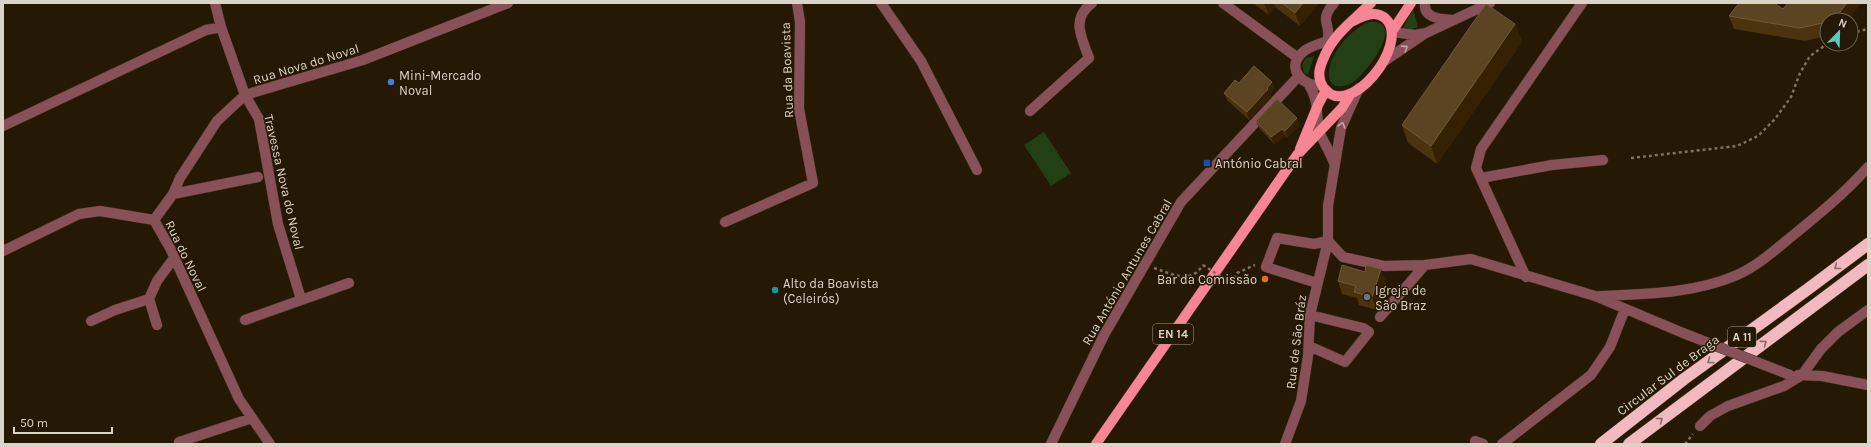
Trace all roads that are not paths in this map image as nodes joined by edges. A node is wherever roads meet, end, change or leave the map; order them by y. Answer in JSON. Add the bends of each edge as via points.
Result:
{"nodes":[{"id":1,"x":215,"y":3,"type":"edge"},
{"id":2,"x":508,"y":3,"type":"edge"},
{"id":3,"x":797,"y":3,"type":"edge"},
{"id":4,"x":881,"y":3,"type":"edge"},
{"id":5,"x":1092,"y":3,"type":"edge"},
{"id":6,"x":1223,"y":3,"type":"edge"},
{"id":7,"x":1334,"y":3,"type":"edge"},
{"id":8,"x":1371,"y":3,"type":"edge"},
{"id":9,"x":1411,"y":3,"type":"edge"},
{"id":10,"x":1425,"y":3,"type":"edge"},
{"id":11,"x":1490,"y":3,"type":"edge"},
{"id":12,"x":1582,"y":3,"type":"edge"},
{"id":13,"x":1455,"y":20,"type":"junction"},
{"id":14,"x":1353,"y":21,"type":"junction"},
{"id":15,"x":221,"y":27,"type":"junction"},
{"id":16,"x":1393,"y":31,"type":"junction"},
{"id":17,"x":1426,"y":33,"type":"junction"},
{"id":18,"x":1331,"y":40,"type":"junction"},
{"id":19,"x":1298,"y":58,"type":"junction"},
{"id":20,"x":1383,"y":62,"type":"junction"},
{"id":21,"x":1298,"y":77,"type":"junction"},
{"id":22,"x":1309,"y":85,"type":"junction"},
{"id":23,"x":1324,"y":88,"type":"junction"},
{"id":24,"x":1359,"y":88,"type":"junction"},
{"id":25,"x":245,"y":95,"type":"junction"},
{"id":26,"x":1350,"y":95,"type":"junction"},
{"id":27,"x":1318,"y":105,"type":"junction"},
{"id":28,"x":1030,"y":111,"type":"dead end"},
{"id":29,"x":3,"y":126,"type":"edge"},
{"id":30,"x":1320,"y":133,"type":"junction"},
{"id":31,"x":1297,"y":155,"type":"junction"},
{"id":32,"x":1604,"y":160,"type":"dead end"},
{"id":33,"x":1334,"y":163,"type":"junction"},
{"id":34,"x":1868,"y":167,"type":"edge"},
{"id":35,"x":977,"y":170,"type":"dead end"},
{"id":36,"x":258,"y":178,"type":"dead end"},
{"id":37,"x":1481,"y":178,"type":"junction"},
{"id":38,"x":173,"y":194,"type":"junction"},
{"id":39,"x":154,"y":220,"type":"junction"},
{"id":40,"x":725,"y":222,"type":"dead end"},
{"id":41,"x":1328,"y":241,"type":"junction"},
{"id":42,"x":1868,"y":244,"type":"edge"},
{"id":43,"x":3,"y":251,"type":"edge"},
{"id":44,"x":174,"y":258,"type":"junction"},
{"id":45,"x":1425,"y":265,"type":"junction"},
{"id":46,"x":1868,"y":265,"type":"edge"},
{"id":47,"x":1526,"y":276,"type":"junction"},
{"id":48,"x":349,"y":283,"type":"dead end"},
{"id":49,"x":1317,"y":283,"type":"junction"},
{"id":50,"x":1594,"y":296,"type":"junction"},
{"id":51,"x":150,"y":299,"type":"junction"},
{"id":52,"x":301,"y":299,"type":"junction"},
{"id":53,"x":1625,"y":309,"type":"junction"},
{"id":54,"x":1868,"y":310,"type":"edge"},
{"id":55,"x":1310,"y":315,"type":"junction"},
{"id":56,"x":244,"y":320,"type":"dead end"},
{"id":57,"x":91,"y":321,"type":"dead end"},
{"id":58,"x":1377,"y":321,"type":"dead end"},
{"id":59,"x":157,"y":325,"type":"dead end"},
{"id":60,"x":1309,"y":346,"type":"junction"},
{"id":61,"x":1802,"y":376,"type":"junction"},
{"id":62,"x":1868,"y":385,"type":"edge"},
{"id":63,"x":252,"y":418,"type":"junction"},
{"id":64,"x":1700,"y":426,"type":"dead end"},
{"id":65,"x":179,"y":442,"type":"dead end"},
{"id":66,"x":270,"y":444,"type":"edge"},
{"id":67,"x":1051,"y":444,"type":"edge"},
{"id":68,"x":1096,"y":444,"type":"edge"},
{"id":69,"x":1285,"y":444,"type":"edge"},
{"id":70,"x":1502,"y":444,"type":"edge"},
{"id":71,"x":1601,"y":444,"type":"edge"},
{"id":72,"x":1629,"y":444,"type":"edge"}],
"edges":[{"from":1,"to":15,"type":"street","name":"Rua Nova do Noval"},
{"from":2,"to":25,"type":"street","name":"Rua Nova do Noval","via":[[363,60]]},
{"from":3,"to":40,"type":"street","name":"Rua da Boavista","via":[[800,22],[799,109],[813,183]]},
{"from":4,"to":35,"type":"street","via":[[921,61]]},
{"from":5,"to":28,"type":"street","via":[[1084,10],[1078,24],[1089,58]]},
{"from":6,"to":19,"type":"street"},
{"from":7,"to":18,"type":"street","via":[[1325,16]]},
{"from":8,"to":14,"type":"main road"},
{"from":9,"to":16,"type":"main road","number":"EN 14"},
{"from":10,"to":13,"type":"street","via":[[1428,14],[1435,18]]},
{"from":11,"to":13,"type":"street"},
{"from":12,"to":37,"type":"street","via":[[1481,149],[1476,168]]},
{"from":13,"to":17,"type":"street"},
{"from":14,"to":16,"type":"main road","via":[[1373,13],[1380,14],[1389,22]]},
{"from":14,"to":18,"type":"main road"},
{"from":15,"to":25,"type":"street","name":"Rua Nova do Noval"},
{"from":15,"to":29,"type":"street","via":[[206,30]]},
{"from":16,"to":17,"type":"street","via":[[1415,35]]},
{"from":16,"to":20,"type":"main road","number":"EN 14","via":[[1392,43]]},
{"from":20,"to":17,"type":"street","one_way":true},
{"from":18,"to":19,"type":"street","via":[[1310,48]]},
{"from":18,"to":23,"type":"main road","via":[[1320,68],[1319,80]]},
{"from":19,"to":21,"type":"street","via":[[1295,69]]},
{"from":20,"to":24,"type":"main road","number":"EN 14"},
{"from":21,"to":22,"type":"street"},
{"from":21,"to":67,"type":"street","name":"Rua António Antunes Cabral","via":[[1181,202],[1104,335]]},
{"from":22,"to":23,"type":"street"},
{"from":22,"to":27,"type":"street"},
{"from":23,"to":26,"type":"main road","via":[[1338,97]]},
{"from":23,"to":27,"type":"main road","number":"EN 14"},
{"from":24,"to":26,"type":"main road","number":"EN 14"},
{"from":33,"to":24,"type":"street","name":"Rua de São Bráz","one_way":true,"via":[[1341,128]]},
{"from":25,"to":38,"type":"street","via":[[217,121],[180,178]]},
{"from":25,"to":52,"type":"street","name":"Travessa Nova do Noval","via":[[259,119],[278,224]]},
{"from":26,"to":30,"type":"main road","number":"EN 14"},
{"from":27,"to":30,"type":"street"},
{"from":27,"to":31,"type":"main road","number":"EN 14"},
{"from":30,"to":31,"type":"main road","number":"EN 14"},
{"from":30,"to":33,"type":"street"},
{"from":31,"to":68,"type":"main road","number":"EN 14"},
{"from":32,"to":37,"type":"street","via":[[1552,165]]},
{"from":33,"to":41,"type":"street","name":"Rua de São Bráz","via":[[1328,206]]},
{"from":34,"to":50,"type":"street","via":[[1825,210],[1764,259],[1737,275],[1689,289]]},
{"from":36,"to":38,"type":"street"},
{"from":37,"to":47,"type":"street"},
{"from":38,"to":39,"type":"street"},
{"from":39,"to":43,"type":"street","name":"Rua do Noval","via":[[100,211],[79,214]]},
{"from":39,"to":44,"type":"street","name":"Rua do Noval"},
{"from":41,"to":45,"type":"street","via":[[1343,257],[1350,259],[1384,266]]},
{"from":41,"to":49,"type":"street","name":"Rua de São Bráz"},
{"from":41,"to":49,"type":"street","via":[[1314,244],[1277,238],[1266,267]]},
{"from":42,"to":71,"type":"highway","name":"Circular Sul de Braga","number":"A 11","one_way":true,"via":[[1684,379]]},
{"from":44,"to":51,"type":"street","via":[[157,281]]},
{"from":44,"to":63,"type":"street","name":"Rua do Noval","via":[[239,399]]},
{"from":45,"to":47,"type":"street","via":[[1471,259]]},
{"from":45,"to":58,"type":"street"},
{"from":72,"to":46,"type":"highway","number":"A 11","one_way":true},
{"from":47,"to":50,"type":"street"},
{"from":48,"to":52,"type":"street"},
{"from":49,"to":55,"type":"street","name":"Rua de São Bráz"},
{"from":50,"to":53,"type":"street"},
{"from":51,"to":57,"type":"street"},
{"from":51,"to":59,"type":"street"},
{"from":52,"to":56,"type":"street"},
{"from":53,"to":61,"type":"street","bridge":true,"via":[[1790,374]]},
{"from":53,"to":70,"type":"street","via":[[1610,347],[1591,374]]},
{"from":54,"to":61,"type":"street","via":[[1838,332]]},
{"from":55,"to":60,"type":"street","name":"Rua de São Bráz"},
{"from":55,"to":60,"type":"street","via":[[1363,328],[1369,332],[1345,362]]},
{"from":60,"to":69,"type":"street","name":"Rua de São Bráz","via":[[1301,401]]},
{"from":61,"to":62,"type":"street","via":[[1822,376]]},
{"from":61,"to":64,"type":"street","via":[[1784,386],[1728,406],[1710,416]]},
{"from":63,"to":65,"type":"street"},
{"from":63,"to":66,"type":"street","name":"Rua do Noval"}]}
